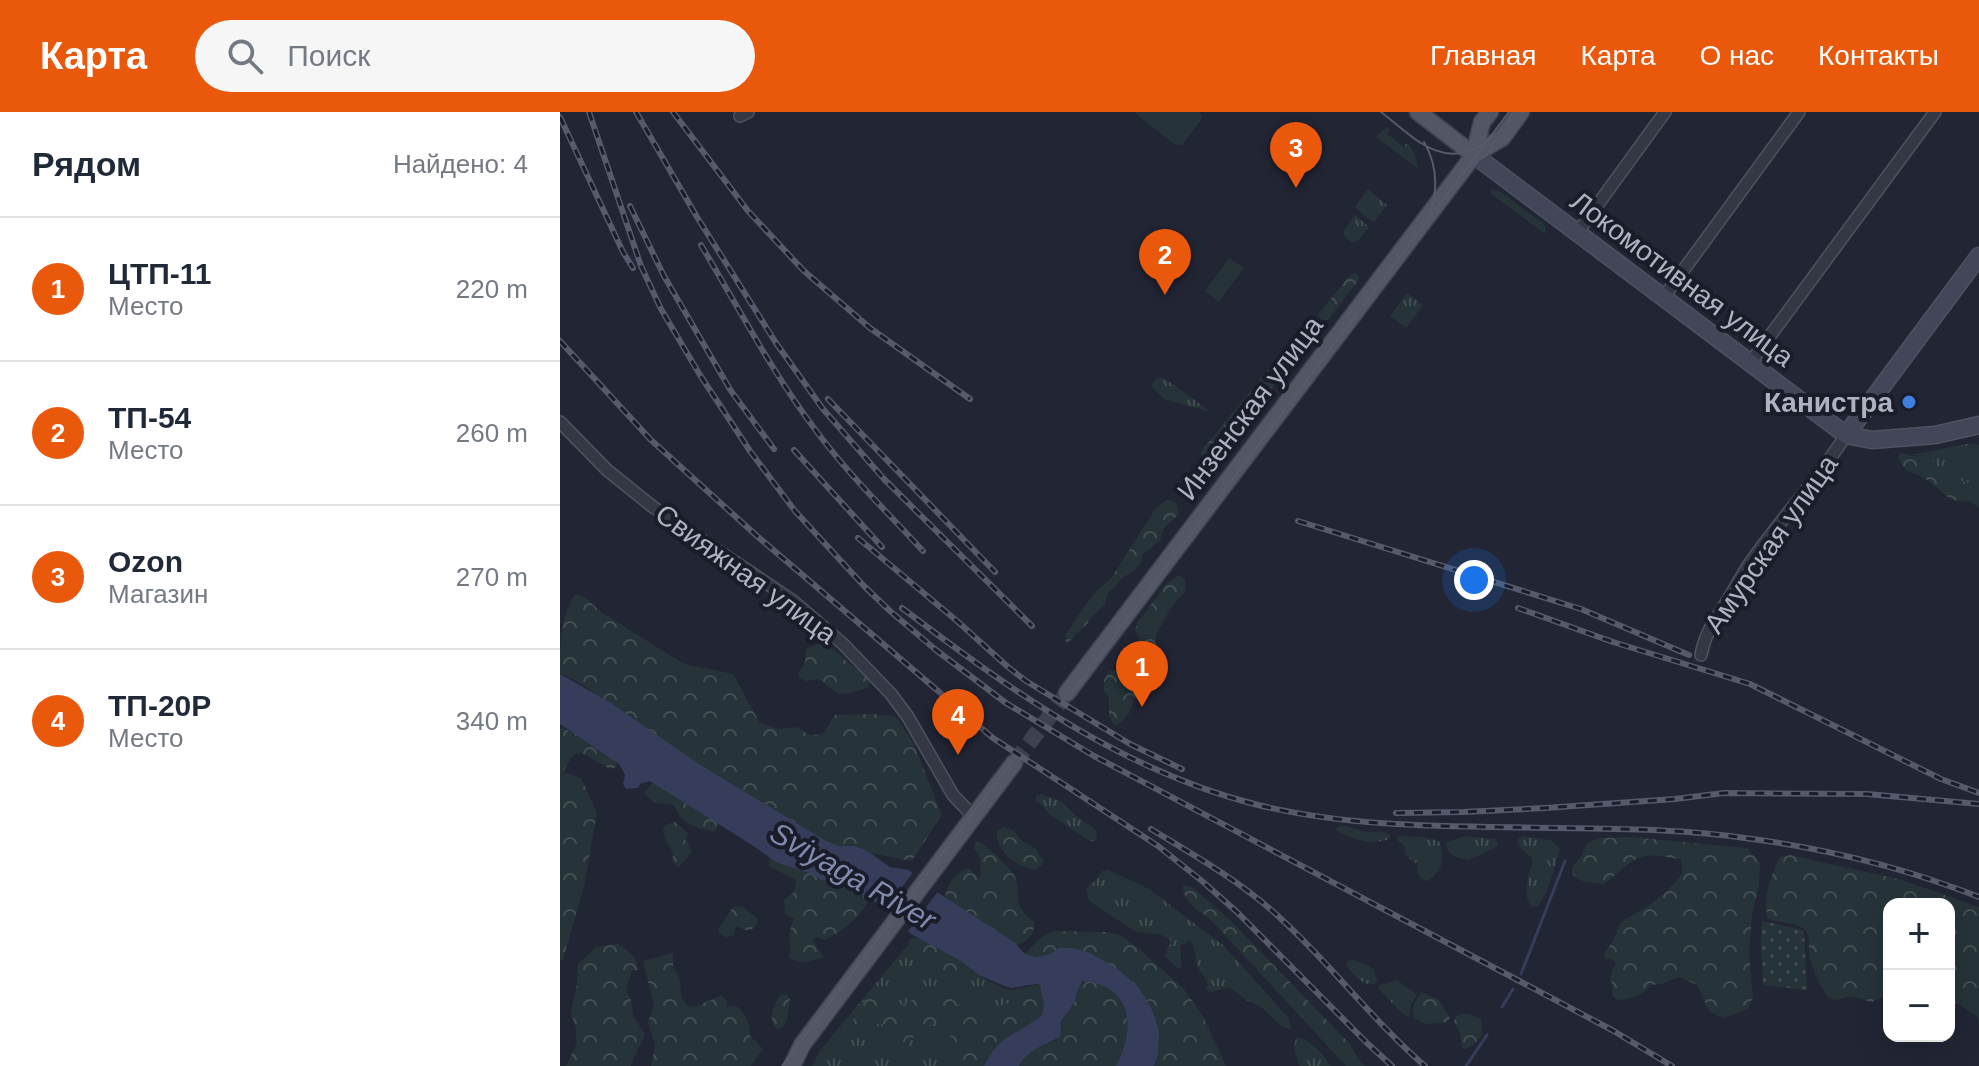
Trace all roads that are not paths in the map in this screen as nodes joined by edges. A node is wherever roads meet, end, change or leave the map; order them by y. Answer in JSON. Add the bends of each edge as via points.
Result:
{"nodes":[{"id":1,"x":1418,"y":112,"type":"edge"},
{"id":2,"x":1490,"y":112,"type":"edge"},
{"id":3,"x":1521,"y":112,"type":"edge"},
{"id":4,"x":1665,"y":112,"type":"edge"},
{"id":5,"x":1799,"y":112,"type":"edge"},
{"id":6,"x":1935,"y":112,"type":"edge"},
{"id":7,"x":1474,"y":155,"type":"junction"},
{"id":8,"x":1577,"y":233,"type":"junction"},
{"id":9,"x":1979,"y":256,"type":"edge"},
{"id":10,"x":1663,"y":298,"type":"junction"},
{"id":11,"x":1750,"y":363,"type":"junction"},
{"id":12,"x":560,"y":422,"type":"edge"},
{"id":13,"x":1979,"y":425,"type":"edge"},
{"id":14,"x":1846,"y":435,"type":"junction"},
{"id":15,"x":1701,"y":655,"type":"dead end"},
{"id":16,"x":1067,"y":693,"type":"tunnel mouth"},
{"id":17,"x":1014,"y":763,"type":"tunnel mouth"},
{"id":18,"x":973,"y":816,"type":"junction"},
{"id":19,"x":802,"y":1045,"type":"junction"},
{"id":20,"x":778,"y":1066,"type":"edge"},
{"id":21,"x":792,"y":1066,"type":"edge"}],
"edges":[{"from":1,"to":7,"type":"main road","name":"Локомотивная улица"},
{"from":2,"to":7,"type":"main road","name":"Инзенская улица","via":[[1482,122]]},
{"from":3,"to":7,"type":"main road","name":"Инзенская улица","via":[[1502,138]]},
{"from":4,"to":8,"type":"street"},
{"from":5,"to":10,"type":"street"},
{"from":6,"to":11,"type":"street"},
{"from":7,"to":8,"type":"main road","name":"Локомотивная улица"},
{"from":7,"to":16,"type":"main road","name":"Инзенская улица"},
{"from":8,"to":10,"type":"main road","name":"Локомотивная улица"},
{"from":9,"to":14,"type":"main road"},
{"from":10,"to":11,"type":"main road","name":"Локомотивная улица"},
{"from":11,"to":14,"type":"main road","name":"Локомотивная улица"},
{"from":12,"to":18,"type":"street","name":"Свияжная улица","via":[[653,507],[793,601],[843,644],[891,694],[953,795]]},
{"from":13,"to":14,"type":"main road","via":[[1872,440]]},
{"from":14,"to":15,"type":"street","name":"Амурская улица","via":[[1749,565],[1711,624]]},
{"from":17,"to":18,"type":"main road"},
{"from":18,"to":19,"type":"main road"},
{"from":19,"to":20,"type":"main road"},
{"from":19,"to":21,"type":"main road"}]}
